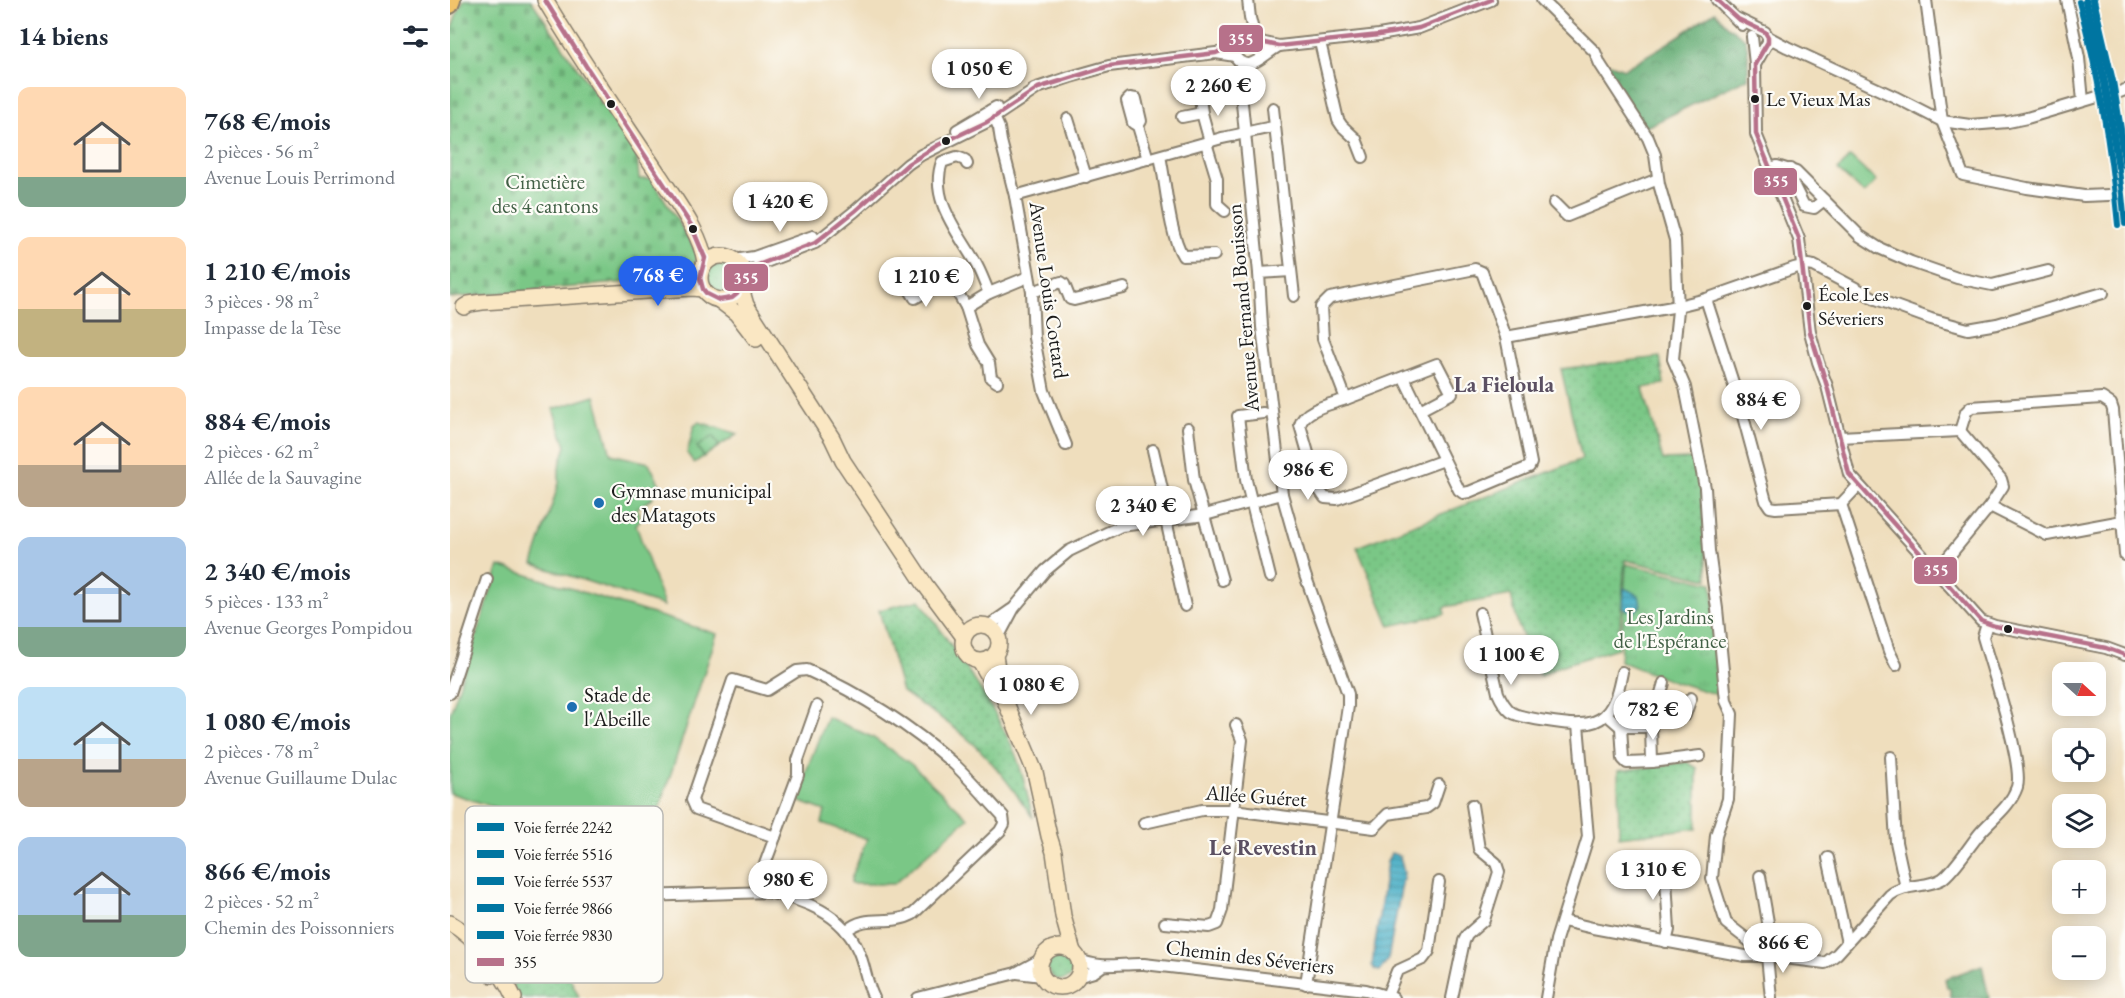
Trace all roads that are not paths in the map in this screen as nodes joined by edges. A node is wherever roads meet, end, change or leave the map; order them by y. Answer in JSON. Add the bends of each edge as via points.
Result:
{"nodes":[{"id":1,"x":452,"y":0,"type":"edge"},
{"id":2,"x":545,"y":0,"type":"edge"},
{"id":3,"x":1248,"y":0,"type":"edge"},
{"id":4,"x":1491,"y":0,"type":"edge"},
{"id":5,"x":1542,"y":0,"type":"edge"},
{"id":6,"x":1717,"y":0,"type":"edge"},
{"id":7,"x":1926,"y":0,"type":"edge"},
{"id":8,"x":2067,"y":0,"type":"edge"},
{"id":9,"x":450,"y":5,"type":"edge"},
{"id":10,"x":1250,"y":18,"type":"junction"},
{"id":11,"x":1258,"y":40,"type":"junction"},
{"id":12,"x":1761,"y":40,"type":"junction"},
{"id":13,"x":1320,"y":42,"type":"junction"},
{"id":14,"x":1279,"y":46,"type":"junction"},
{"id":15,"x":1244,"y":54,"type":"junction"},
{"id":16,"x":2104,"y":95,"type":"dead end"},
{"id":17,"x":1200,"y":97,"type":"dead end"},
{"id":18,"x":2083,"y":101,"type":"junction"},
{"id":19,"x":1273,"y":108,"type":"dead end"},
{"id":20,"x":1202,"y":113,"type":"junction"},
{"id":21,"x":989,"y":116,"type":"junction"},
{"id":22,"x":1182,"y":117,"type":"dead end"},
{"id":23,"x":1068,"y":119,"type":"dead end"},
{"id":24,"x":1942,"y":121,"type":"junction"},
{"id":25,"x":1138,"y":126,"type":"dead end"},
{"id":26,"x":1275,"y":127,"type":"junction"},
{"id":27,"x":1247,"y":132,"type":"junction"},
{"id":28,"x":1208,"y":142,"type":"junction"},
{"id":29,"x":1160,"y":156,"type":"junction"},
{"id":30,"x":1362,"y":157,"type":"dead end"},
{"id":31,"x":1148,"y":159,"type":"junction"},
{"id":32,"x":967,"y":164,"type":"dead end"},
{"id":33,"x":1769,"y":168,"type":"junction"},
{"id":34,"x":1790,"y":169,"type":"junction"},
{"id":35,"x":1086,"y":177,"type":"junction"},
{"id":36,"x":1658,"y":179,"type":"junction"},
{"id":37,"x":2109,"y":195,"type":"tunnel mouth"},
{"id":38,"x":1015,"y":196,"type":"junction"},
{"id":39,"x":1824,"y":200,"type":"junction"},
{"id":40,"x":1554,"y":203,"type":"dead end"},
{"id":41,"x":1225,"y":211,"type":"dead end"},
{"id":42,"x":682,"y":212,"type":"junction"},
{"id":43,"x":831,"y":229,"type":"junction"},
{"id":44,"x":1214,"y":255,"type":"dead end"},
{"id":45,"x":728,"y":258,"type":"junction"},
{"id":46,"x":1804,"y":266,"type":"junction"},
{"id":47,"x":703,"y":268,"type":"junction"},
{"id":48,"x":1291,"y":271,"type":"junction"},
{"id":49,"x":2048,"y":271,"type":"dead end"},
{"id":50,"x":1259,"y":273,"type":"junction"},
{"id":51,"x":1028,"y":277,"type":"junction"},
{"id":52,"x":743,"y":284,"type":"junction"},
{"id":53,"x":908,"y":287,"type":"dead end"},
{"id":54,"x":1124,"y":288,"type":"dead end"},
{"id":55,"x":703,"y":290,"type":"junction"},
{"id":56,"x":614,"y":292,"type":"junction"},
{"id":57,"x":989,"y":292,"type":"junction"},
{"id":58,"x":1032,"y":292,"type":"junction"},
{"id":59,"x":2103,"y":293,"type":"dead end"},
{"id":60,"x":1294,"y":296,"type":"dead end"},
{"id":61,"x":1706,"y":299,"type":"junction"},
{"id":62,"x":719,"y":300,"type":"junction"},
{"id":63,"x":1678,"y":306,"type":"junction"},
{"id":64,"x":465,"y":307,"type":"edge"},
{"id":65,"x":966,"y":307,"type":"junction"},
{"id":66,"x":1506,"y":337,"type":"junction"},
{"id":67,"x":1404,"y":378,"type":"junction"},
{"id":68,"x":997,"y":382,"type":"dead end"},
{"id":69,"x":1346,"y":399,"type":"junction"},
{"id":70,"x":807,"y":406,"type":"junction"},
{"id":71,"x":1420,"y":410,"type":"junction"},
{"id":72,"x":1263,"y":413,"type":"dead end"},
{"id":73,"x":1188,"y":428,"type":"dead end"},
{"id":74,"x":1960,"y":431,"type":"junction"},
{"id":75,"x":1840,"y":437,"type":"junction"},
{"id":76,"x":1066,"y":445,"type":"dead end"},
{"id":77,"x":1153,"y":450,"type":"dead end"},
{"id":78,"x":1444,"y":460,"type":"junction"},
{"id":79,"x":1858,"y":486,"type":"junction"},
{"id":80,"x":1282,"y":494,"type":"junction"},
{"id":81,"x":1251,"y":503,"type":"junction"},
{"id":82,"x":1841,"y":504,"type":"junction"},
{"id":83,"x":1990,"y":506,"type":"junction"},
{"id":84,"x":1205,"y":515,"type":"junction"},
{"id":85,"x":1166,"y":520,"type":"junction"},
{"id":86,"x":2122,"y":521,"type":"junction"},
{"id":87,"x":2125,"y":555,"type":"edge"},
{"id":88,"x":1936,"y":572,"type":"junction"},
{"id":89,"x":1270,"y":577,"type":"dead end"},
{"id":90,"x":487,"y":579,"type":"dead end"},
{"id":91,"x":1222,"y":580,"type":"dead end"},
{"id":92,"x":1185,"y":606,"type":"dead end"},
{"id":93,"x":1480,"y":613,"type":"dead end"},
{"id":94,"x":1987,"y":624,"type":"junction"},
{"id":95,"x":981,"y":631,"type":"junction"},
{"id":96,"x":2125,"y":655,"type":"edge"},
{"id":97,"x":995,"y":656,"type":"junction"},
{"id":98,"x":980,"y":662,"type":"junction"},
{"id":99,"x":1896,"y":665,"type":"dead end"},
{"id":100,"x":1622,"y":672,"type":"dead end"},
{"id":101,"x":1664,"y":683,"type":"dead end"},
{"id":102,"x":450,"y":693,"type":"edge"},
{"id":103,"x":1691,"y":698,"type":"dead end"},
{"id":104,"x":817,"y":706,"type":"dead end"},
{"id":105,"x":1606,"y":714,"type":"junction"},
{"id":106,"x":1652,"y":721,"type":"junction"},
{"id":107,"x":1236,"y":725,"type":"dead end"},
{"id":108,"x":1578,"y":725,"type":"junction"},
{"id":109,"x":1622,"y":727,"type":"junction"},
{"id":110,"x":1700,"y":756,"type":"dead end"},
{"id":111,"x":1890,"y":757,"type":"dead end"},
{"id":112,"x":1652,"y":762,"type":"junction"},
{"id":113,"x":1037,"y":782,"type":"junction"},
{"id":114,"x":1439,"y":785,"type":"dead end"},
{"id":115,"x":1472,"y":805,"type":"dead end"},
{"id":116,"x":1233,"y":810,"type":"junction"},
{"id":117,"x":1330,"y":821,"type":"junction"},
{"id":118,"x":1144,"y":823,"type":"dead end"},
{"id":119,"x":1049,"y":836,"type":"junction"},
{"id":120,"x":775,"y":837,"type":"junction"},
{"id":121,"x":1828,"y":858,"type":"dead end"},
{"id":122,"x":1665,"y":862,"type":"dead end"},
{"id":123,"x":1760,"y":876,"type":"dead end"},
{"id":124,"x":1439,"y":882,"type":"dead end"},
{"id":125,"x":1906,"y":888,"type":"junction"},
{"id":126,"x":754,"y":891,"type":"junction"},
{"id":127,"x":663,"y":895,"type":"edge"},
{"id":128,"x":1563,"y":921,"type":"junction"},
{"id":129,"x":1165,"y":923,"type":"dead end"},
{"id":130,"x":450,"y":925,"type":"edge"},
{"id":131,"x":846,"y":931,"type":"junction"},
{"id":132,"x":465,"y":942,"type":"edge"},
{"id":133,"x":1666,"y":942,"type":"junction"},
{"id":134,"x":1847,"y":943,"type":"junction"},
{"id":135,"x":1047,"y":954,"type":"junction"},
{"id":136,"x":1076,"y":956,"type":"junction"},
{"id":137,"x":1766,"y":956,"type":"junction"},
{"id":138,"x":1101,"y":967,"type":"junction"},
{"id":139,"x":1016,"y":973,"type":"junction"},
{"id":140,"x":1042,"y":976,"type":"junction"},
{"id":141,"x":1076,"y":979,"type":"junction"},
{"id":142,"x":500,"y":983,"type":"edge"},
{"id":143,"x":503,"y":983,"type":"edge"},
{"id":144,"x":1306,"y":984,"type":"junction"},
{"id":145,"x":1060,"y":992,"type":"edge"},
{"id":146,"x":1356,"y":994,"type":"edge"},
{"id":147,"x":1390,"y":997,"type":"edge"},
{"id":148,"x":504,"y":998,"type":"edge"},
{"id":149,"x":514,"y":998,"type":"edge"},
{"id":150,"x":874,"y":998,"type":"edge"},
{"id":151,"x":918,"y":998,"type":"edge"},
{"id":152,"x":1074,"y":998,"type":"edge"},
{"id":153,"x":1452,"y":998,"type":"edge"},
{"id":154,"x":1546,"y":998,"type":"edge"},
{"id":155,"x":1771,"y":998,"type":"edge"}],
"edges":[{"from":1,"to":9,"type":"main road"},
{"from":2,"to":42,"type":"main road"},
{"from":3,"to":10,"type":"street"},
{"from":4,"to":13,"type":"street","via":[[1419,28]]},
{"from":5,"to":36,"type":"street","via":[[1595,52],[1648,138]]},
{"from":6,"to":12,"type":"street"},
{"from":7,"to":24,"type":"street"},
{"from":8,"to":18,"type":"street"},
{"from":10,"to":11,"type":"street"},
{"from":10,"to":15,"type":"street","name":"Avenue Fernand Bouisson"},
{"from":11,"to":14,"type":"street"},
{"from":11,"to":15,"type":"street","via":[[1251,36]]},
{"from":11,"to":15,"type":"street","via":[[1262,52]]},
{"from":12,"to":24,"type":"street","via":[[1786,47]]},
{"from":12,"to":33,"type":"street","via":[[1755,64],[1756,134]]},
{"from":13,"to":14,"type":"street"},
{"from":13,"to":30,"type":"street","via":[[1338,120],[1356,139]]},
{"from":14,"to":15,"type":"street"},
{"from":15,"to":21,"type":"street","via":[[1216,53],[1109,66],[1038,88]]},
{"from":15,"to":27,"type":"street","name":"Avenue Fernand Bouisson","via":[[1242,103]]},
{"from":16,"to":18,"type":"street"},
{"from":17,"to":20,"type":"street"},
{"from":18,"to":24,"type":"street","via":[[2008,122],[1971,125]]},
{"from":19,"to":26,"type":"street"},
{"from":20,"to":22,"type":"street"},
{"from":20,"to":28,"type":"street"},
{"from":21,"to":38,"type":"street","name":"Avenue Louis Cottard","via":[[1000,138]]},
{"from":21,"to":43,"type":"street","via":[[908,164]]},
{"from":23,"to":35,"type":"street"},
{"from":24,"to":37,"type":"street","via":[[1963,176],[2084,196]]},
{"from":25,"to":31,"type":"street"},
{"from":26,"to":27,"type":"street"},
{"from":26,"to":48,"type":"street"},
{"from":27,"to":28,"type":"street"},
{"from":27,"to":50,"type":"street","name":"Avenue Fernand Bouisson"},
{"from":28,"to":29,"type":"street"},
{"from":28,"to":41,"type":"street","via":[[1217,179],[1217,204]]},
{"from":29,"to":31,"type":"street"},
{"from":29,"to":44,"type":"street","via":[[1180,251],[1183,256]]},
{"from":31,"to":35,"type":"street"},
{"from":32,"to":57,"type":"street","via":[[957,157],[942,162],[940,197]]},
{"from":33,"to":34,"type":"street"},
{"from":33,"to":46,"type":"street","via":[[1794,223]]},
{"from":34,"to":39,"type":"street"},
{"from":34,"to":39,"type":"street","via":[[1790,178],[1804,206],[1814,208]]},
{"from":35,"to":38,"type":"street"},
{"from":36,"to":40,"type":"street","via":[[1567,216]]},
{"from":36,"to":63,"type":"street","via":[[1675,240]]},
{"from":38,"to":51,"type":"street","name":"Avenue Louis Cottard"},
{"from":39,"to":49,"type":"street","via":[[1860,236],[1879,248],[1957,278],[1992,285]]},
{"from":42,"to":45,"type":"main road"},
{"from":42,"to":47,"type":"main road","via":[[703,251]]},
{"from":43,"to":45,"type":"street","via":[[754,257]]},
{"from":43,"to":52,"type":"street","via":[[814,243],[758,265]]},
{"from":45,"to":47,"type":"main road","via":[[713,258]]},
{"from":45,"to":52,"type":"main road","via":[[742,268]]},
{"from":46,"to":59,"type":"street","via":[[1814,266],[1876,299],[1968,329]]},
{"from":46,"to":61,"type":"street"},
{"from":46,"to":75,"type":"street","via":[[1810,332]]},
{"from":47,"to":55,"type":"main road"},
{"from":47,"to":56,"type":"main road","via":[[690,280]]},
{"from":48,"to":50,"type":"street"},
{"from":48,"to":60,"type":"street"},
{"from":50,"to":80,"type":"street","name":"Avenue Fernand Bouisson"},
{"from":51,"to":57,"type":"street"},
{"from":51,"to":58,"type":"street","name":"Avenue Louis Cottard"},
{"from":52,"to":62,"type":"main road","via":[[732,298]]},
{"from":52,"to":70,"type":"main road","via":[[746,305]]},
{"from":53,"to":65,"type":"street","via":[[915,298],[950,278]]},
{"from":54,"to":58,"type":"street","via":[[1074,300],[1061,282]]},
{"from":55,"to":56,"type":"main road"},
{"from":55,"to":62,"type":"main road"},
{"from":56,"to":64,"type":"main road"},
{"from":57,"to":65,"type":"street"},
{"from":58,"to":76,"type":"street","name":"Avenue Louis Cottard","via":[[1034,338],[1042,381]]},
{"from":61,"to":63,"type":"street"},
{"from":61,"to":82,"type":"street","via":[[1766,501],[1776,508]]},
{"from":62,"to":70,"type":"main road","via":[[747,324]]},
{"from":63,"to":66,"type":"street"},
{"from":63,"to":137,"type":"street","via":[[1673,359],[1685,387],[1705,488],[1726,701],[1732,714],[1728,799],[1716,835],[1712,879],[1726,923]]},
{"from":65,"to":68,"type":"street","via":[[978,345],[989,363],[991,378]]},
{"from":66,"to":69,"type":"street","via":[[1482,272],[1475,269],[1330,298],[1321,307],[1321,333]]},
{"from":66,"to":78,"type":"street","via":[[1529,468],[1464,493]]},
{"from":67,"to":69,"type":"street"},
{"from":67,"to":71,"type":"street"},
{"from":67,"to":71,"type":"street","via":[[1437,364],[1452,393]]},
{"from":69,"to":78,"type":"street","via":[[1301,420],[1318,488],[1325,498],[1337,499]]},
{"from":70,"to":95,"type":"main road","via":[[832,438],[841,459],[936,599]]},
{"from":71,"to":78,"type":"street"},
{"from":72,"to":81,"type":"street","via":[[1238,416]]},
{"from":73,"to":84,"type":"street","via":[[1194,480]]},
{"from":74,"to":75,"type":"street"},
{"from":74,"to":83,"type":"street","via":[[2002,482],[2002,489]]},
{"from":74,"to":86,"type":"street","via":[[1971,407],[2107,400],[2113,410]]},
{"from":75,"to":79,"type":"street","via":[[1849,474]]},
{"from":77,"to":85,"type":"street"},
{"from":79,"to":82,"type":"street"},
{"from":79,"to":88,"type":"street"},
{"from":80,"to":81,"type":"street"},
{"from":80,"to":117,"type":"street","name":"Avenue Fernand Bouisson","via":[[1305,575],[1348,694]]},
{"from":81,"to":84,"type":"street"},
{"from":81,"to":89,"type":"street"},
{"from":82,"to":99,"type":"street"},
{"from":83,"to":86,"type":"street","via":[[2047,535]]},
{"from":83,"to":88,"type":"street"},
{"from":84,"to":85,"type":"street"},
{"from":84,"to":91,"type":"street"},
{"from":85,"to":92,"type":"street"},
{"from":85,"to":95,"type":"street","via":[[1121,526],[1069,551],[1014,608]]},
{"from":86,"to":87,"type":"street"},
{"from":88,"to":94,"type":"street"},
{"from":90,"to":102,"type":"street"},
{"from":93,"to":108,"type":"street","via":[[1503,703],[1522,717]]},
{"from":94,"to":96,"type":"street"},
{"from":94,"to":125,"type":"street","via":[[1983,637],[2013,747],[2019,775],[2016,789],[2002,812],[1941,879]]},
{"from":95,"to":97,"type":"main road","via":[[999,647]]},
{"from":95,"to":98,"type":"main road","via":[[963,648],[974,661]]},
{"from":97,"to":98,"type":"main road"},
{"from":97,"to":113,"type":"main road","via":[[1001,691],[1032,761]]},
{"from":98,"to":113,"type":"main road"},
{"from":100,"to":105,"type":"street","via":[[1615,699]]},
{"from":101,"to":106,"type":"street"},
{"from":103,"to":106,"type":"street","via":[[1684,715]]},
{"from":104,"to":120,"type":"street"},
{"from":105,"to":108,"type":"street"},
{"from":105,"to":109,"type":"street"},
{"from":106,"to":109,"type":"street"},
{"from":106,"to":112,"type":"street"},
{"from":107,"to":116,"type":"street","via":[[1242,740]]},
{"from":108,"to":128,"type":"street","via":[[1588,830]]},
{"from":109,"to":112,"type":"street","via":[[1624,761]]},
{"from":110,"to":112,"type":"street"},
{"from":111,"to":125,"type":"street","via":[[1896,842]]},
{"from":113,"to":119,"type":"main road"},
{"from":114,"to":117,"type":"street","name":"Allée Guéret","via":[[1433,803],[1388,814],[1374,828]]},
{"from":115,"to":153,"type":"street","via":[[1479,849],[1496,863],[1499,872],[1484,920],[1464,941]]},
{"from":116,"to":117,"type":"street","name":"Allée Guéret"},
{"from":116,"to":118,"type":"street","name":"Allée Guéret","via":[[1202,810]]},
{"from":116,"to":129,"type":"street","via":[[1222,910],[1217,924],[1209,927]]},
{"from":117,"to":144,"type":"street","name":"Avenue Fernand Bouisson"},
{"from":119,"to":135,"type":"main road","via":[[1047,852],[1058,928]]},
{"from":119,"to":136,"type":"main road","via":[[1062,916]]},
{"from":120,"to":126,"type":"street"},
{"from":120,"to":131,"type":"street","via":[[696,809],[692,800],[734,680],[767,690],[802,669],[870,701],[914,731],[956,766],[1003,816],[1000,831],[913,914],[900,920],[859,922]]},
{"from":121,"to":134,"type":"street"},
{"from":122,"to":133,"type":"street","via":[[1669,930]]},
{"from":123,"to":137,"type":"street"},
{"from":124,"to":147,"type":"street","via":[[1429,951],[1423,959],[1397,971]]},
{"from":125,"to":134,"type":"street","via":[[1890,895]]},
{"from":126,"to":127,"type":"street"},
{"from":126,"to":131,"type":"street","via":[[777,894],[825,911]]},
{"from":128,"to":133,"type":"street"},
{"from":128,"to":154,"type":"street"},
{"from":130,"to":132,"type":"main road"},
{"from":131,"to":150,"type":"street","via":[[857,949]]},
{"from":133,"to":137,"type":"street"},
{"from":134,"to":137,"type":"street","via":[[1825,963]]},
{"from":135,"to":136,"type":"main road","via":[[1059,948]]},
{"from":135,"to":139,"type":"street"},
{"from":135,"to":140,"type":"main road","via":[[1041,964]]},
{"from":136,"to":138,"type":"street","name":"Chemin des Séveriers"},
{"from":136,"to":141,"type":"main road","via":[[1080,968]]},
{"from":137,"to":155,"type":"street"},
{"from":138,"to":141,"type":"street","name":"Chemin des Séveriers"},
{"from":138,"to":144,"type":"street","name":"Chemin des Séveriers","via":[[1144,964]]},
{"from":139,"to":140,"type":"street"},
{"from":139,"to":151,"type":"street"},
{"from":140,"to":145,"type":"main road"},
{"from":141,"to":145,"type":"main road"},
{"from":141,"to":152,"type":"main road"},
{"from":142,"to":148,"type":"main road"},
{"from":143,"to":149,"type":"main road"},
{"from":144,"to":146,"type":"street","name":"Chemin des Séveriers"},
{"from":146,"to":147,"type":"street","name":"Chemin des Séveriers","via":[[1376,992]]}]}
